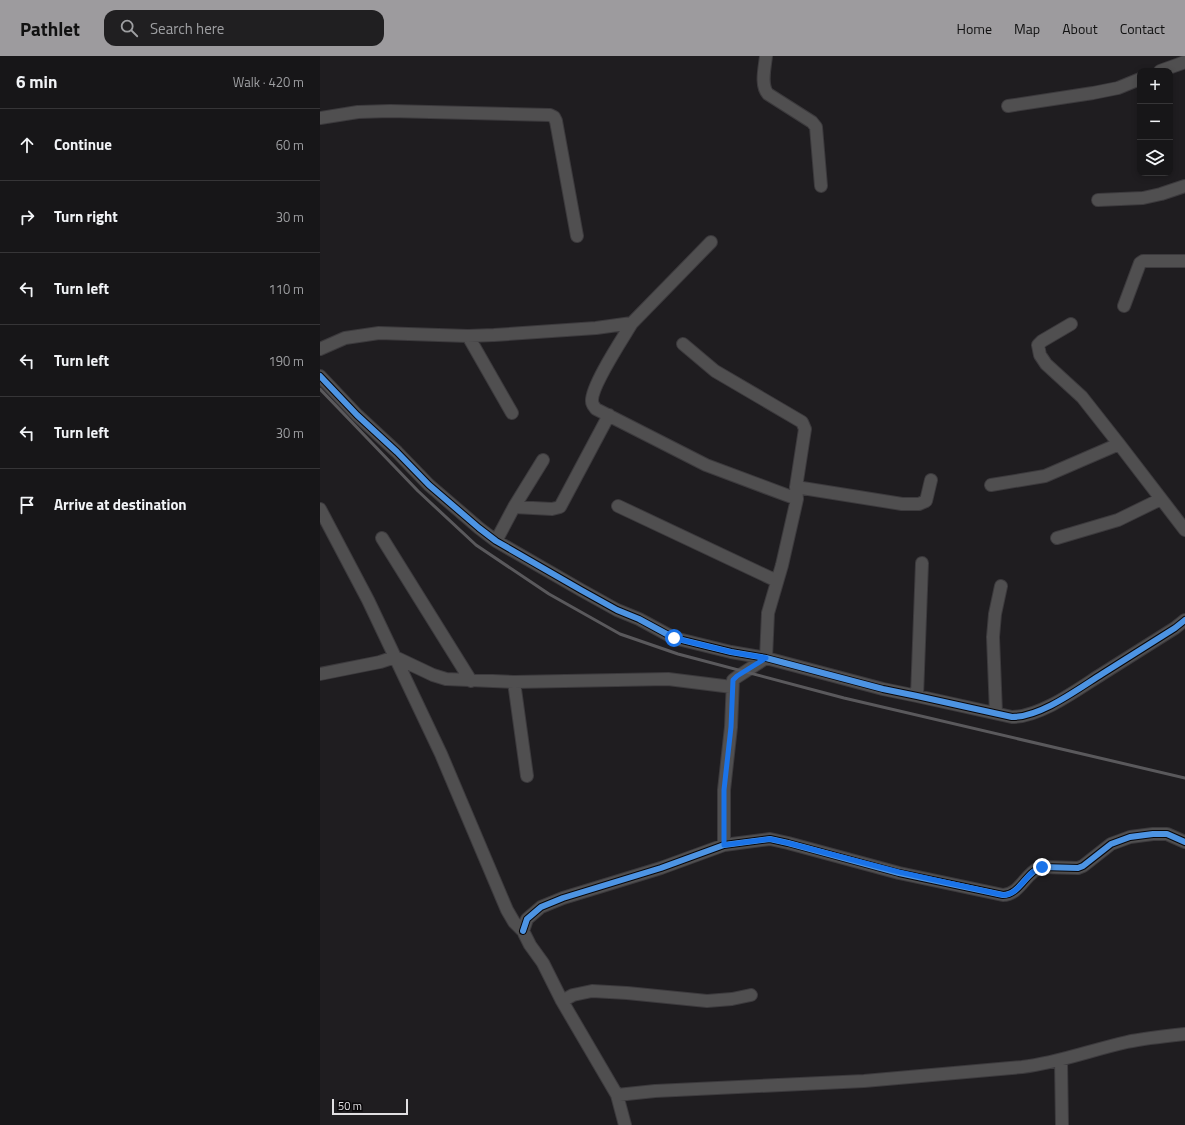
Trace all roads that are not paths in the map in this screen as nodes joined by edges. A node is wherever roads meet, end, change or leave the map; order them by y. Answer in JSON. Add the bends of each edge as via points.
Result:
{"nodes":[{"id":1,"x":766,"y":56,"type":"edge"},
{"id":2,"x":1185,"y":62,"type":"edge"},
{"id":3,"x":1168,"y":68,"type":"edge"},
{"id":4,"x":1137,"y":80,"type":"edge"},
{"id":5,"x":1008,"y":106,"type":"dead end"},
{"id":6,"x":320,"y":118,"type":"edge"},
{"id":7,"x":821,"y":186,"type":"dead end"},
{"id":8,"x":1185,"y":186,"type":"edge"},
{"id":9,"x":1098,"y":200,"type":"dead end"},
{"id":10,"x":577,"y":236,"type":"dead end"},
{"id":11,"x":711,"y":242,"type":"dead end"},
{"id":12,"x":1185,"y":261,"type":"edge"},
{"id":13,"x":1124,"y":306,"type":"dead end"},
{"id":14,"x":632,"y":324,"type":"junction"},
{"id":15,"x":1071,"y":324,"type":"dead end"},
{"id":16,"x":468,"y":336,"type":"junction"},
{"id":17,"x":683,"y":344,"type":"dead end"},
{"id":18,"x":320,"y":349,"type":"edge"},
{"id":19,"x":320,"y":376,"type":"edge"},
{"id":20,"x":512,"y":413,"type":"dead end"},
{"id":21,"x":609,"y":415,"type":"junction"},
{"id":22,"x":1119,"y":444,"type":"junction"},
{"id":23,"x":543,"y":460,"type":"dead end"},
{"id":24,"x":931,"y":480,"type":"dead end"},
{"id":25,"x":991,"y":485,"type":"dead end"},
{"id":26,"x":796,"y":493,"type":"junction"},
{"id":27,"x":1161,"y":500,"type":"junction"},
{"id":28,"x":618,"y":506,"type":"dead end"},
{"id":29,"x":514,"y":507,"type":"junction"},
{"id":30,"x":320,"y":509,"type":"edge"},
{"id":31,"x":1185,"y":530,"type":"edge"},
{"id":32,"x":382,"y":538,"type":"dead end"},
{"id":33,"x":1057,"y":538,"type":"dead end"},
{"id":34,"x":496,"y":540,"type":"junction"},
{"id":35,"x":922,"y":563,"type":"dead end"},
{"id":36,"x":777,"y":581,"type":"junction"},
{"id":37,"x":1001,"y":586,"type":"dead end"},
{"id":38,"x":1185,"y":620,"type":"edge"},
{"id":39,"x":395,"y":657,"type":"junction"},
{"id":40,"x":766,"y":658,"type":"junction"},
{"id":41,"x":320,"y":674,"type":"edge"},
{"id":42,"x":471,"y":681,"type":"junction"},
{"id":43,"x":514,"y":682,"type":"junction"},
{"id":44,"x":732,"y":687,"type":"junction"},
{"id":45,"x":917,"y":696,"type":"junction"},
{"id":46,"x":996,"y":713,"type":"junction"},
{"id":47,"x":527,"y":776,"type":"dead end"},
{"id":48,"x":1185,"y":842,"type":"edge"},
{"id":49,"x":724,"y":845,"type":"junction"},
{"id":50,"x":522,"y":931,"type":"junction"},
{"id":51,"x":751,"y":994,"type":"dead end"},
{"id":52,"x":562,"y":1001,"type":"junction"},
{"id":53,"x":1185,"y":1034,"type":"edge"},
{"id":54,"x":1061,"y":1060,"type":"junction"},
{"id":55,"x":617,"y":1096,"type":"junction"},
{"id":56,"x":626,"y":1125,"type":"edge"},
{"id":57,"x":1062,"y":1125,"type":"edge"}],
"edges":[{"from":1,"to":7,"type":"street","via":[[765,90],[816,127]]},
{"from":2,"to":3,"type":"street"},
{"from":4,"to":5,"type":"street","via":[[1118,88],[1093,93]]},
{"from":6,"to":10,"type":"street","via":[[358,112],[390,111],[550,115],[556,121]]},
{"from":8,"to":9,"type":"street","via":[[1143,198]]},
{"from":11,"to":14,"type":"street"},
{"from":12,"to":13,"type":"street","via":[[1140,263]]},
{"from":14,"to":16,"type":"street"},
{"from":14,"to":21,"type":"street","via":[[607,364],[592,396],[592,405]]},
{"from":15,"to":22,"type":"street","via":[[1042,341],[1038,345],[1040,355],[1046,364],[1082,397]]},
{"from":16,"to":18,"type":"street","via":[[379,333],[345,338]]},
{"from":16,"to":20,"type":"street"},
{"from":17,"to":26,"type":"street","via":[[715,371],[802,422],[805,433]]},
{"from":19,"to":34,"type":"street","via":[[429,485]]},
{"from":21,"to":26,"type":"street","via":[[706,465]]},
{"from":21,"to":29,"type":"street","via":[[560,507]]},
{"from":22,"to":25,"type":"street","via":[[1045,476]]},
{"from":22,"to":27,"type":"street"},
{"from":23,"to":29,"type":"street"},
{"from":24,"to":26,"type":"street","via":[[926,501],[919,504]]},
{"from":26,"to":36,"type":"street"},
{"from":27,"to":31,"type":"street"},
{"from":27,"to":33,"type":"street","via":[[1118,520]]},
{"from":28,"to":36,"type":"street"},
{"from":29,"to":34,"type":"street"},
{"from":30,"to":39,"type":"street"},
{"from":32,"to":42,"type":"street"},
{"from":34,"to":40,"type":"street","via":[[617,610],[674,638]]},
{"from":35,"to":45,"type":"street"},
{"from":36,"to":40,"type":"street","via":[[768,613]]},
{"from":37,"to":46,"type":"street","via":[[993,637]]},
{"from":38,"to":46,"type":"street","via":[[1041,710],[1019,717]]},
{"from":39,"to":41,"type":"street"},
{"from":39,"to":42,"type":"street","via":[[433,676]]},
{"from":39,"to":50,"type":"street","via":[[441,754],[508,910]]},
{"from":40,"to":44,"type":"street","via":[[737,676]]},
{"from":40,"to":45,"type":"street","via":[[883,690]]},
{"from":42,"to":43,"type":"street"},
{"from":43,"to":44,"type":"street","via":[[668,679]]},
{"from":43,"to":47,"type":"street"},
{"from":44,"to":49,"type":"street","via":[[731,727],[724,790]]},
{"from":45,"to":46,"type":"street"},
{"from":48,"to":49,"type":"street","via":[[1167,834],[1130,837],[1111,844],[1078,868],[1037,868],[1008,895],[899,872],[770,839]]},
{"from":49,"to":50,"type":"street","via":[[541,907],[527,919]]},
{"from":50,"to":52,"type":"street","via":[[543,963]]},
{"from":51,"to":52,"type":"street","via":[[707,1001],[592,991],[573,995]]},
{"from":52,"to":55,"type":"street"},
{"from":53,"to":54,"type":"street","via":[[1128,1042]]},
{"from":54,"to":55,"type":"street","via":[[1042,1065],[864,1081],[655,1091]]},
{"from":54,"to":57,"type":"street"},
{"from":55,"to":56,"type":"street"}]}
